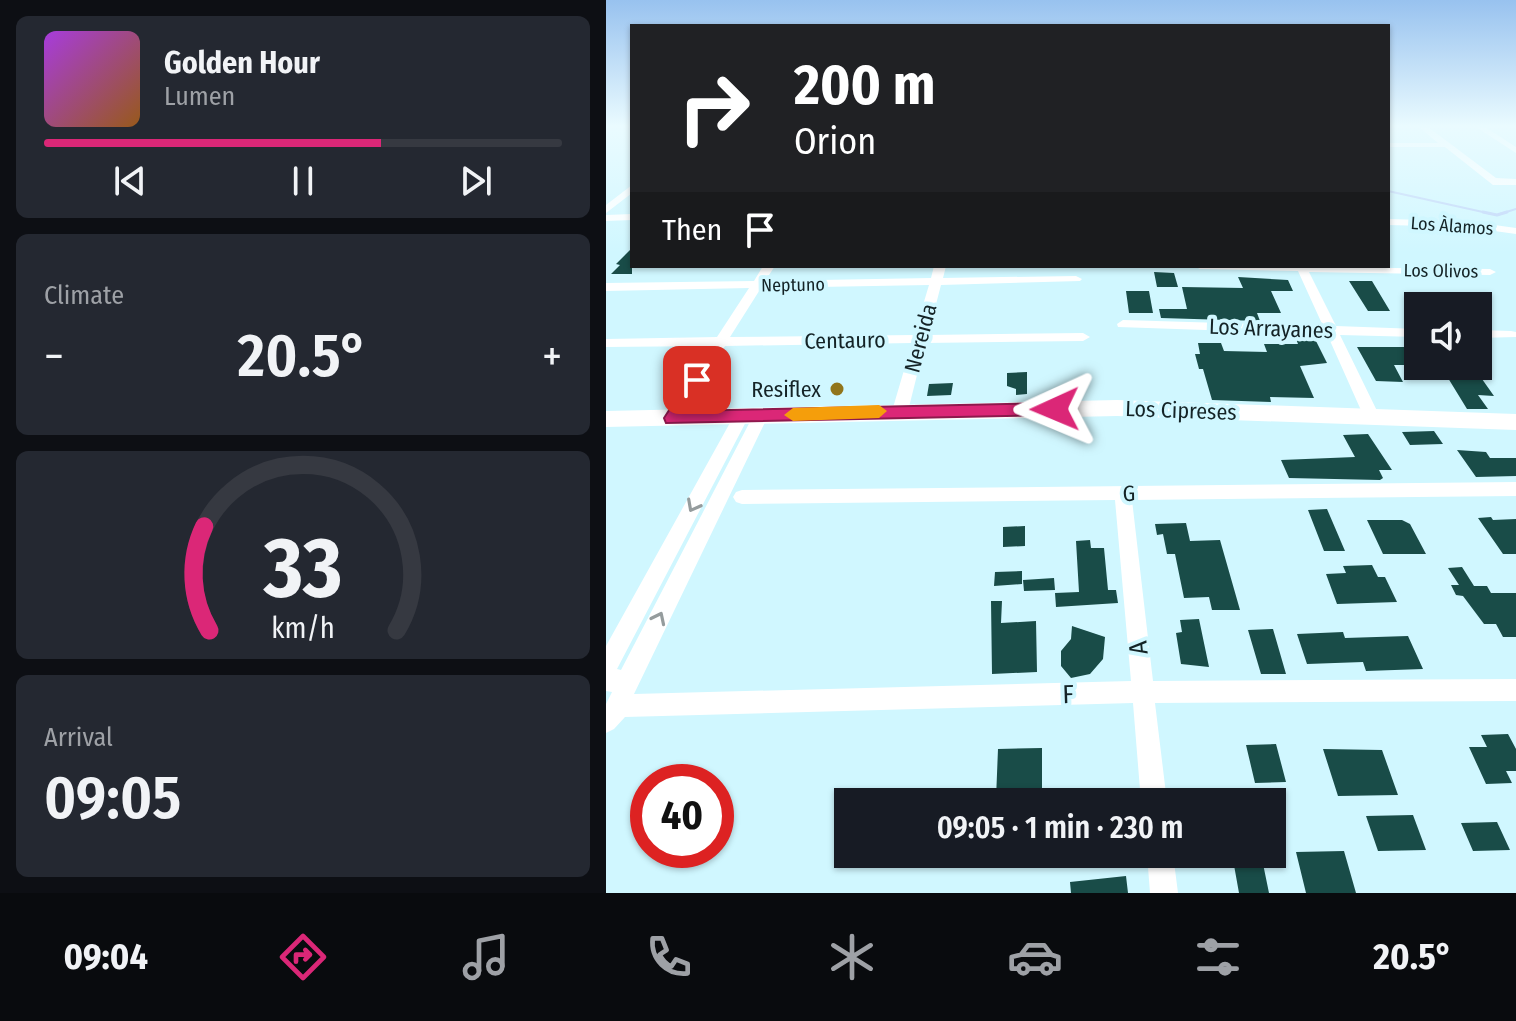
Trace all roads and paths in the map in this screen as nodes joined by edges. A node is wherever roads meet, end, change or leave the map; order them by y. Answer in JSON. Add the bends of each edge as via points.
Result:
{"nodes":[{"id":1,"x":1478,"y":169,"type":"edge"},
{"id":2,"x":1516,"y":182,"type":"edge"},
{"id":3,"x":630,"y":190,"type":"edge"},
{"id":4,"x":606,"y":210,"type":"edge"},
{"id":5,"x":630,"y":217,"type":"edge"},
{"id":6,"x":606,"y":218,"type":"edge"},
{"id":7,"x":1390,"y":222,"type":"edge"},
{"id":8,"x":1516,"y":231,"type":"edge"},
{"id":9,"x":768,"y":268,"type":"edge"},
{"id":10,"x":939,"y":268,"type":"edge"},
{"id":11,"x":1302,"y":268,"type":"edge"},
{"id":12,"x":1340,"y":268,"type":"edge"},
{"id":13,"x":1490,"y":272,"type":"dead end"},
{"id":14,"x":1076,"y":279,"type":"dead end"},
{"id":15,"x":936,"y":281,"type":"junction"},
{"id":16,"x":757,"y":286,"type":"junction"},
{"id":17,"x":606,"y":287,"type":"edge"},
{"id":18,"x":1123,"y":324,"type":"dead end"},
{"id":19,"x":1330,"y":330,"type":"junction"},
{"id":20,"x":1404,"y":333,"type":"edge"},
{"id":21,"x":1492,"y":334,"type":"edge"},
{"id":22,"x":1511,"y":335,"type":"dead end"},
{"id":23,"x":1083,"y":337,"type":"dead end"},
{"id":24,"x":920,"y":340,"type":"junction"},
{"id":25,"x":721,"y":342,"type":"junction"},
{"id":26,"x":606,"y":343,"type":"edge"},
{"id":27,"x":900,"y":411,"type":"junction"},
{"id":28,"x":751,"y":416,"type":"junction"},
{"id":29,"x":1372,"y":417,"type":"junction"},
{"id":30,"x":672,"y":418,"type":"junction"},
{"id":31,"x":606,"y":419,"type":"edge"},
{"id":32,"x":1516,"y":422,"type":"edge"},
{"id":33,"x":1516,"y":489,"type":"edge"},
{"id":34,"x":1123,"y":493,"type":"junction"},
{"id":35,"x":742,"y":497,"type":"dead end"},
{"id":36,"x":606,"y":668,"type":"edge"},
{"id":37,"x":1516,"y":690,"type":"edge"},
{"id":38,"x":1142,"y":692,"type":"junction"},
{"id":39,"x":614,"y":699,"type":"edge"},
{"id":40,"x":1152,"y":788,"type":"edge"},
{"id":41,"x":1161,"y":868,"type":"edge"},
{"id":42,"x":1164,"y":893,"type":"edge"}],
"edges":[{"from":1,"to":2,"type":"street","via":[[1495,182]]},
{"from":3,"to":4,"type":"street"},
{"from":5,"to":6,"type":"street"},
{"from":7,"to":8,"type":"street","name":"Los Àlamos"},
{"from":9,"to":16,"type":"street"},
{"from":10,"to":15,"type":"street","name":"Nereida"},
{"from":11,"to":19,"type":"street"},
{"from":12,"to":13,"type":"street","name":"Los Olivos"},
{"from":14,"to":15,"type":"street","name":"Neptuno"},
{"from":15,"to":16,"type":"street","name":"Neptuno"},
{"from":15,"to":24,"type":"street","name":"Nereida"},
{"from":16,"to":17,"type":"street","name":"Neptuno"},
{"from":16,"to":25,"type":"street"},
{"from":18,"to":19,"type":"street","name":"Los Arrayanes"},
{"from":19,"to":20,"type":"street","name":"Los Arrayanes"},
{"from":19,"to":29,"type":"street"},
{"from":21,"to":22,"type":"street"},
{"from":23,"to":24,"type":"street","name":"Centauro"},
{"from":24,"to":25,"type":"street","name":"Centauro"},
{"from":24,"to":27,"type":"street","name":"Nereida"},
{"from":25,"to":26,"type":"street","name":"Centauro"},
{"from":25,"to":30,"type":"street"},
{"from":27,"to":28,"type":"street","name":"Los Cipreses"},
{"from":27,"to":29,"type":"street","name":"Los Cipreses","via":[[1117,408]]},
{"from":28,"to":30,"type":"street","name":"Los Cipreses"},
{"from":28,"to":36,"type":"street","one_way":true},
{"from":39,"to":28,"type":"street","one_way":true},
{"from":29,"to":32,"type":"street","name":"Los Cipreses"},
{"from":30,"to":31,"type":"street","name":"Los Cipreses"},
{"from":33,"to":34,"type":"street","name":"G"},
{"from":34,"to":35,"type":"street","name":"G"},
{"from":34,"to":38,"type":"street","name":"A"},
{"from":37,"to":38,"type":"street","name":"F"},
{"from":38,"to":39,"type":"street","name":"F"},
{"from":38,"to":40,"type":"street","name":"A"},
{"from":41,"to":42,"type":"street"}]}
